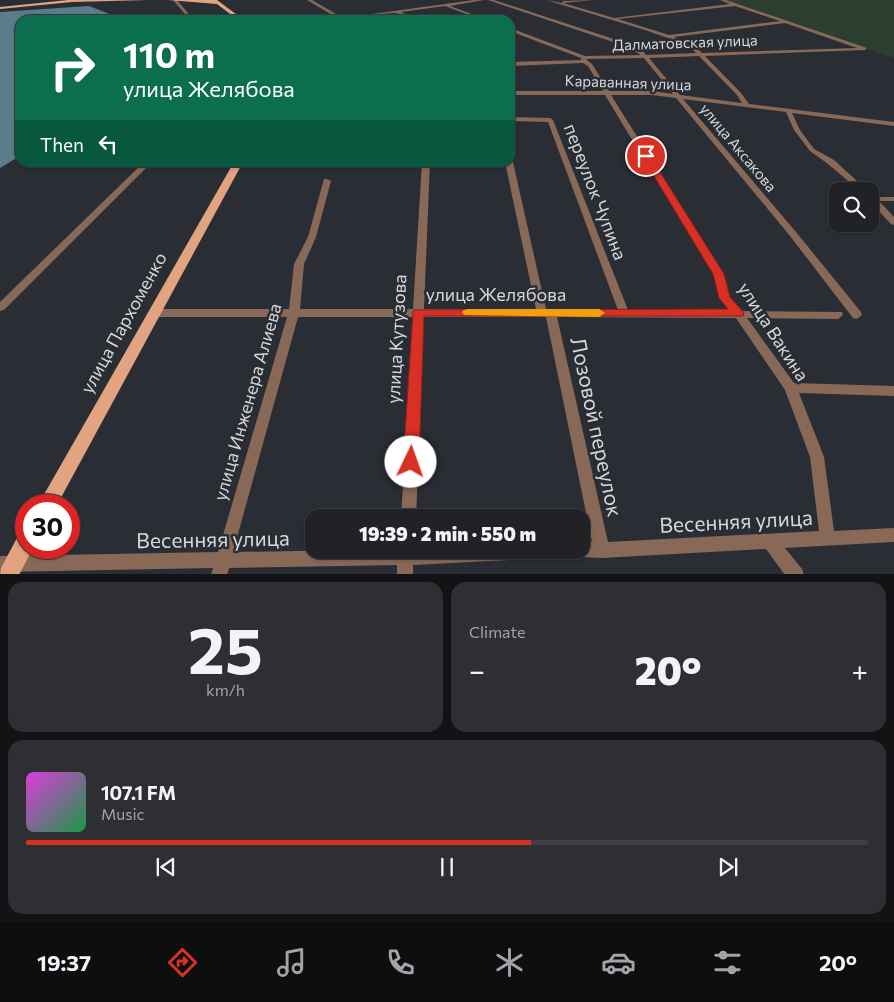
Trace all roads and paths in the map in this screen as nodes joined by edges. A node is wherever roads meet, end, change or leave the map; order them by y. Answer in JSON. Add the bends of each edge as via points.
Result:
{"nodes":[{"id":1,"x":104,"y":0,"type":"edge"},
{"id":2,"x":146,"y":0,"type":"edge"},
{"id":3,"x":170,"y":0,"type":"edge"},
{"id":4,"x":175,"y":0,"type":"edge"},
{"id":5,"x":309,"y":0,"type":"edge"},
{"id":6,"x":437,"y":0,"type":"edge"},
{"id":7,"x":482,"y":0,"type":"edge"},
{"id":8,"x":490,"y":0,"type":"edge"},
{"id":9,"x":548,"y":0,"type":"edge"},
{"id":10,"x":592,"y":0,"type":"edge"},
{"id":11,"x":636,"y":0,"type":"edge"},
{"id":12,"x":722,"y":0,"type":"edge"},
{"id":13,"x":217,"y":2,"type":"edge"},
{"id":14,"x":641,"y":2,"type":"dead end"},
{"id":15,"x":557,"y":3,"type":"junction"},
{"id":16,"x":444,"y":5,"type":"junction"},
{"id":17,"x":736,"y":5,"type":"junction"},
{"id":18,"x":0,"y":8,"type":"edge"},
{"id":19,"x":396,"y":11,"type":"junction"},
{"id":20,"x":188,"y":15,"type":"edge"},
{"id":21,"x":235,"y":15,"type":"edge"},
{"id":22,"x":334,"y":15,"type":"edge"},
{"id":23,"x":372,"y":15,"type":"edge"},
{"id":24,"x":404,"y":15,"type":"edge"},
{"id":25,"x":472,"y":15,"type":"edge"},
{"id":26,"x":610,"y":19,"type":"junction"},
{"id":27,"x":788,"y":22,"type":"junction"},
{"id":28,"x":515,"y":31,"type":"edge"},
{"id":29,"x":669,"y":36,"type":"junction"},
{"id":30,"x":701,"y":55,"type":"junction"},
{"id":31,"x":645,"y":57,"type":"junction"},
{"id":32,"x":584,"y":59,"type":"junction"},
{"id":33,"x":515,"y":64,"type":"edge"},
{"id":34,"x":515,"y":93,"type":"edge"},
{"id":35,"x":606,"y":93,"type":"junction"},
{"id":36,"x":678,"y":95,"type":"junction"},
{"id":37,"x":746,"y":104,"type":"junction"},
{"id":38,"x":788,"y":110,"type":"junction"},
{"id":39,"x":515,"y":119,"type":"edge"},
{"id":40,"x":894,"y":124,"type":"edge"},
{"id":41,"x":144,"y":167,"type":"edge"},
{"id":42,"x":236,"y":167,"type":"edge"},
{"id":43,"x":426,"y":167,"type":"edge"},
{"id":44,"x":510,"y":167,"type":"edge"},
{"id":45,"x":327,"y":181,"type":"dead end"},
{"id":46,"x":854,"y":182,"type":"edge"},
{"id":47,"x":879,"y":198,"type":"edge"},
{"id":48,"x":894,"y":199,"type":"edge"},
{"id":49,"x":879,"y":206,"type":"edge"},
{"id":50,"x":894,"y":222,"type":"edge"},
{"id":51,"x":0,"y":308,"type":"edge"},
{"id":52,"x":294,"y":312,"type":"junction"},
{"id":53,"x":419,"y":312,"type":"junction"},
{"id":54,"x":153,"y":313,"type":"junction"},
{"id":55,"x":547,"y":313,"type":"junction"},
{"id":56,"x":624,"y":313,"type":"junction"},
{"id":57,"x":738,"y":313,"type":"junction"},
{"id":58,"x":838,"y":315,"type":"dead end"},
{"id":59,"x":857,"y":315,"type":"dead end"},
{"id":60,"x":791,"y":388,"type":"junction"},
{"id":61,"x":894,"y":391,"type":"edge"},
{"id":62,"x":52,"y":494,"type":"edge"},
{"id":63,"x":408,"y":509,"type":"edge"},
{"id":64,"x":894,"y":535,"type":"edge"},
{"id":65,"x":827,"y":538,"type":"junction"},
{"id":66,"x":769,"y":540,"type":"junction"},
{"id":67,"x":590,"y":549,"type":"edge"},
{"id":68,"x":602,"y":550,"type":"junction"},
{"id":69,"x":15,"y":557,"type":"edge"},
{"id":70,"x":340,"y":559,"type":"edge"},
{"id":71,"x":406,"y":559,"type":"edge"},
{"id":72,"x":7,"y":568,"type":"edge"},
{"id":73,"x":220,"y":568,"type":"edge"},
{"id":74,"x":405,"y":574,"type":"edge"},
{"id":75,"x":796,"y":574,"type":"edge"}],
"edges":[{"from":1,"to":2,"type":"main road"},
{"from":1,"to":18,"type":"main road"},
{"from":3,"to":4,"type":"main road"},
{"from":4,"to":13,"type":"main road"},
{"from":4,"to":20,"type":"street"},
{"from":5,"to":22,"type":"street"},
{"from":6,"to":16,"type":"street"},
{"from":7,"to":16,"type":"street"},
{"from":8,"to":31,"type":"street","name":"улица Аксакова","via":[[627,45]]},
{"from":9,"to":15,"type":"street"},
{"from":10,"to":15,"type":"street"},
{"from":11,"to":14,"type":"street"},
{"from":12,"to":17,"type":"street"},
{"from":13,"to":21,"type":"main road"},
{"from":15,"to":26,"type":"street"},
{"from":16,"to":19,"type":"street"},
{"from":16,"to":25,"type":"street"},
{"from":17,"to":26,"type":"street"},
{"from":17,"to":27,"type":"street"},
{"from":19,"to":23,"type":"street"},
{"from":19,"to":24,"type":"street"},
{"from":26,"to":29,"type":"street"},
{"from":27,"to":29,"type":"street"},
{"from":27,"to":30,"type":"street","name":"Далматовская улица","via":[[865,50]]},
{"from":28,"to":32,"type":"street"},
{"from":29,"to":30,"type":"street","via":[[690,44]]},
{"from":30,"to":31,"type":"street","name":"Далматовская улица"},
{"from":30,"to":37,"type":"street"},
{"from":31,"to":32,"type":"street","name":"Далматовская улица"},
{"from":31,"to":36,"type":"street","name":"улица Аксакова"},
{"from":32,"to":33,"type":"street","name":"Далматовская улица"},
{"from":32,"to":35,"type":"street","name":"улица Вакина"},
{"from":34,"to":35,"type":"street","name":"Караванная улица"},
{"from":35,"to":36,"type":"street","name":"Караванная улица"},
{"from":35,"to":57,"type":"street","name":"улица Вакина","via":[[719,274],[724,298]]},
{"from":36,"to":37,"type":"street","name":"Караванная улица"},
{"from":36,"to":59,"type":"street","name":"улица Аксакова"},
{"from":37,"to":38,"type":"street","name":"Караванная улица"},
{"from":38,"to":40,"type":"street","name":"Караванная улица"},
{"from":38,"to":46,"type":"street","via":[[797,130],[812,150]]},
{"from":39,"to":56,"type":"street","name":"переулок Чупина","via":[[550,120]]},
{"from":41,"to":51,"type":"street"},
{"from":42,"to":54,"type":"main road","name":"улица Пархоменко"},
{"from":43,"to":53,"type":"street","name":"улица Кутузова"},
{"from":44,"to":55,"type":"street","name":"Лозовой переулок"},
{"from":45,"to":52,"type":"street","name":"улица Инженера Алиева","via":[[312,238],[299,264]]},
{"from":47,"to":48,"type":"street"},
{"from":49,"to":50,"type":"street"},
{"from":52,"to":53,"type":"street","name":"улица Желябова"},
{"from":52,"to":54,"type":"street","name":"улица Желябова"},
{"from":52,"to":73,"type":"street","name":"улица Инженера Алиева"},
{"from":53,"to":55,"type":"street","name":"улица Желябова"},
{"from":53,"to":63,"type":"street","name":"улица Кутузова"},
{"from":54,"to":62,"type":"main road","name":"улица Пархоменко"},
{"from":55,"to":56,"type":"street","name":"улица Желябова"},
{"from":55,"to":68,"type":"street","name":"Лозовой переулок"},
{"from":56,"to":57,"type":"street","name":"улица Желябова"},
{"from":57,"to":58,"type":"street","name":"улица Желябова"},
{"from":57,"to":60,"type":"street","name":"улица Вакина"},
{"from":60,"to":61,"type":"street"},
{"from":60,"to":65,"type":"street","name":"улица Вакина","via":[[817,457]]},
{"from":64,"to":65,"type":"street","name":"Весенняя улица"},
{"from":65,"to":66,"type":"street","name":"Весенняя улица"},
{"from":66,"to":68,"type":"street","name":"Весенняя улица"},
{"from":66,"to":75,"type":"street"},
{"from":67,"to":68,"type":"street","name":"Весенняя улица"},
{"from":69,"to":72,"type":"main road"},
{"from":70,"to":73,"type":"street","name":"Весенняя улица"},
{"from":71,"to":74,"type":"street"},
{"from":72,"to":73,"type":"street","name":"Весенняя улица"}]}
